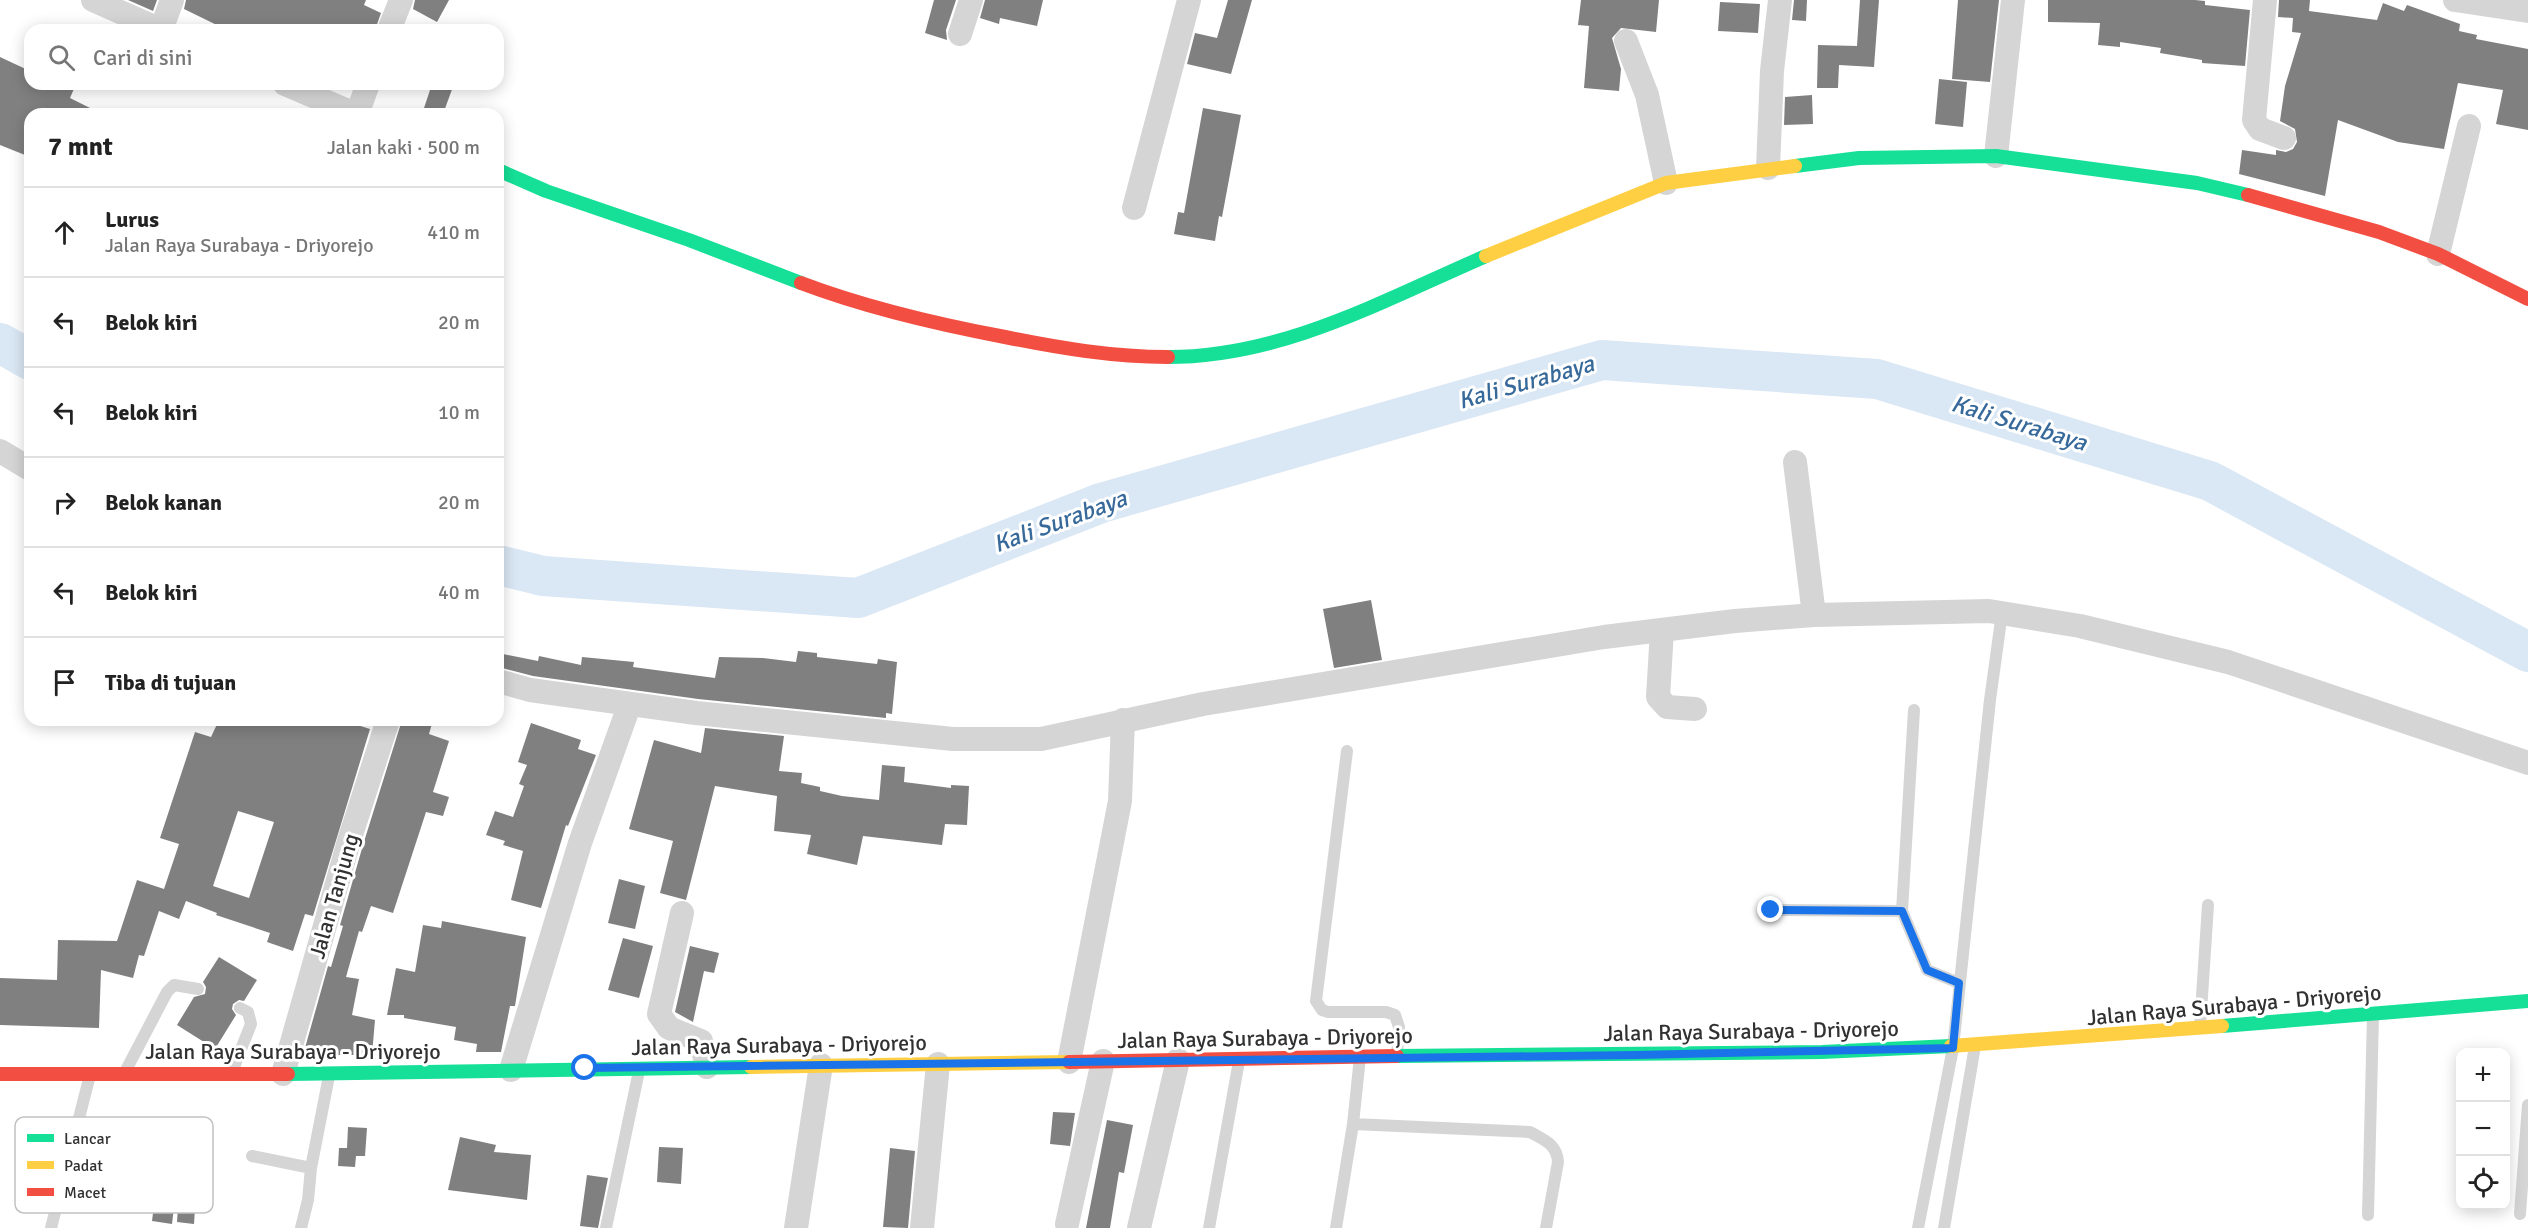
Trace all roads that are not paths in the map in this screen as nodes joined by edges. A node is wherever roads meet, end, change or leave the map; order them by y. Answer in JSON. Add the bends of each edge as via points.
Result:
{"nodes":[{"id":1,"x":93,"y":0,"type":"edge"},
{"id":2,"x":172,"y":0,"type":"edge"},
{"id":3,"x":401,"y":0,"type":"edge"},
{"id":4,"x":970,"y":0,"type":"edge"},
{"id":5,"x":1189,"y":0,"type":"edge"},
{"id":6,"x":1780,"y":0,"type":"edge"},
{"id":7,"x":2013,"y":0,"type":"edge"},
{"id":8,"x":2265,"y":0,"type":"edge"},
{"id":9,"x":2455,"y":0,"type":"edge"},
{"id":10,"x":2528,"y":11,"type":"edge"},
{"id":11,"x":147,"y":24,"type":"edge"},
{"id":12,"x":163,"y":24,"type":"edge"},
{"id":13,"x":392,"y":24,"type":"edge"},
{"id":14,"x":960,"y":34,"type":"dead end"},
{"id":15,"x":1626,"y":41,"type":"dead end"},
{"id":16,"x":299,"y":90,"type":"edge"},
{"id":17,"x":366,"y":90,"type":"edge"},
{"id":18,"x":342,"y":108,"type":"edge"},
{"id":19,"x":358,"y":108,"type":"edge"},
{"id":20,"x":2469,"y":126,"type":"dead end"},
{"id":21,"x":2284,"y":138,"type":"dead end"},
{"id":22,"x":1996,"y":156,"type":"junction"},
{"id":23,"x":1768,"y":168,"type":"junction"},
{"id":24,"x":504,"y":173,"type":"edge"},
{"id":25,"x":1666,"y":183,"type":"junction"},
{"id":26,"x":1134,"y":208,"type":"dead end"},
{"id":27,"x":2438,"y":254,"type":"junction"},
{"id":28,"x":2528,"y":299,"type":"edge"},
{"id":29,"x":0,"y":451,"type":"edge"},
{"id":30,"x":1795,"y":462,"type":"dead end"},
{"id":31,"x":24,"y":465,"type":"edge"},
{"id":32,"x":2002,"y":613,"type":"junction"},
{"id":33,"x":1814,"y":615,"type":"junction"},
{"id":34,"x":1662,"y":630,"type":"junction"},
{"id":35,"x":504,"y":683,"type":"edge"},
{"id":36,"x":629,"y":706,"type":"junction"},
{"id":37,"x":1695,"y":709,"type":"dead end"},
{"id":38,"x":1914,"y":710,"type":"dead end"},
{"id":39,"x":1123,"y":720,"type":"junction"},
{"id":40,"x":386,"y":726,"type":"edge"},
{"id":41,"x":1347,"y":751,"type":"dead end"},
{"id":42,"x":2528,"y":764,"type":"edge"},
{"id":43,"x":2208,"y":905,"type":"dead end"},
{"id":44,"x":1771,"y":910,"type":"dead end"},
{"id":45,"x":1902,"y":911,"type":"junction"},
{"id":46,"x":682,"y":913,"type":"dead end"},
{"id":47,"x":1959,"y":983,"type":"junction"},
{"id":48,"x":198,"y":989,"type":"dead end"},
{"id":49,"x":2528,"y":1001,"type":"edge"},
{"id":50,"x":240,"y":1008,"type":"dead end"},
{"id":51,"x":2373,"y":1014,"type":"junction"},
{"id":52,"x":2200,"y":1028,"type":"junction"},
{"id":53,"x":1975,"y":1046,"type":"junction"},
{"id":54,"x":1953,"y":1048,"type":"junction"},
{"id":55,"x":1397,"y":1056,"type":"junction"},
{"id":56,"x":1360,"y":1057,"type":"junction"},
{"id":57,"x":1178,"y":1060,"type":"junction"},
{"id":58,"x":1240,"y":1060,"type":"junction"},
{"id":59,"x":1102,"y":1061,"type":"junction"},
{"id":60,"x":1069,"y":1062,"type":"junction"},
{"id":61,"x":938,"y":1064,"type":"junction"},
{"id":62,"x":820,"y":1065,"type":"junction"},
{"id":63,"x":707,"y":1067,"type":"junction"},
{"id":64,"x":639,"y":1068,"type":"junction"},
{"id":65,"x":511,"y":1070,"type":"junction"},
{"id":66,"x":0,"y":1074,"type":"edge"},
{"id":67,"x":90,"y":1074,"type":"junction"},
{"id":68,"x":125,"y":1074,"type":"junction"},
{"id":69,"x":231,"y":1074,"type":"junction"},
{"id":70,"x":283,"y":1074,"type":"junction"},
{"id":71,"x":329,"y":1074,"type":"junction"},
{"id":72,"x":2528,"y":1105,"type":"edge"},
{"id":73,"x":78,"y":1117,"type":"edge"},
{"id":74,"x":1353,"y":1124,"type":"junction"},
{"id":75,"x":252,"y":1156,"type":"dead end"},
{"id":76,"x":311,"y":1168,"type":"junction"},
{"id":77,"x":54,"y":1213,"type":"edge"},
{"id":78,"x":2520,"y":1214,"type":"dead end"},
{"id":79,"x":2368,"y":1215,"type":"dead end"},
{"id":80,"x":1067,"y":1224,"type":"dead end"},
{"id":81,"x":51,"y":1228,"type":"edge"},
{"id":82,"x":300,"y":1228,"type":"edge"},
{"id":83,"x":606,"y":1228,"type":"edge"},
{"id":84,"x":796,"y":1228,"type":"edge"},
{"id":85,"x":922,"y":1228,"type":"edge"},
{"id":86,"x":1139,"y":1228,"type":"edge"},
{"id":87,"x":1209,"y":1228,"type":"edge"},
{"id":88,"x":1336,"y":1228,"type":"edge"},
{"id":89,"x":1546,"y":1228,"type":"edge"},
{"id":90,"x":1918,"y":1228,"type":"edge"},
{"id":91,"x":1944,"y":1228,"type":"edge"}],
"edges":[{"from":1,"to":11,"type":"street"},
{"from":2,"to":12,"type":"street"},
{"from":3,"to":13,"type":"street"},
{"from":4,"to":14,"type":"street"},
{"from":5,"to":26,"type":"street"},
{"from":6,"to":23,"type":"street"},
{"from":7,"to":22,"type":"street"},
{"from":8,"to":21,"type":"street","via":[[2254,120],[2260,129]]},
{"from":9,"to":10,"type":"street"},
{"from":15,"to":25,"type":"street","via":[[1647,95]]},
{"from":16,"to":18,"type":"street"},
{"from":17,"to":19,"type":"street"},
{"from":20,"to":27,"type":"street"},
{"from":22,"to":23,"type":"main road","via":[[1859,158]]},
{"from":22,"to":27,"type":"main road","via":[[2197,183],[2294,206]]},
{"from":23,"to":25,"type":"main road"},
{"from":24,"to":25,"type":"main road","via":[[838,297],[951,327],[1076,351],[1149,357],[1245,351],[1298,337],[1559,224]]},
{"from":27,"to":28,"type":"main road"},
{"from":29,"to":31,"type":"street"},
{"from":30,"to":33,"type":"street"},
{"from":32,"to":33,"type":"street"},
{"from":32,"to":42,"type":"street","via":[[2080,626],[2228,662]]},
{"from":32,"to":47,"type":"lane"},
{"from":33,"to":34,"type":"street"},
{"from":34,"to":37,"type":"street","via":[[1658,697],[1666,707]]},
{"from":34,"to":39,"type":"street","via":[[1416,667]]},
{"from":35,"to":36,"type":"street"},
{"from":36,"to":39,"type":"street","via":[[954,739],[1041,739]]},
{"from":36,"to":65,"type":"street","via":[[580,843]]},
{"from":38,"to":45,"type":"lane"},
{"from":39,"to":60,"type":"street","via":[[1120,801]]},
{"from":40,"to":70,"type":"street","name":"Jalan Tanjung"},
{"from":41,"to":55,"type":"lane","via":[[1317,1004],[1328,1012],[1395,1015],[1399,1026]]},
{"from":43,"to":52,"type":"lane"},
{"from":44,"to":45,"type":"lane"},
{"from":45,"to":47,"type":"lane","via":[[1927,970]]},
{"from":46,"to":63,"type":"street","via":[[659,1014],[669,1028],[701,1041]]},
{"from":47,"to":54,"type":"lane"},
{"from":48,"to":68,"type":"lane","via":[[174,986],[167,992]]},
{"from":49,"to":51,"type":"main road","name":"Jalan Raya Surabaya - Driyorejo"},
{"from":50,"to":69,"type":"lane","via":[[248,1012],[251,1024]]},
{"from":51,"to":52,"type":"main road","name":"Jalan Raya Surabaya - Driyorejo"},
{"from":51,"to":79,"type":"lane"},
{"from":52,"to":53,"type":"main road","name":"Jalan Raya Surabaya - Driyorejo"},
{"from":53,"to":54,"type":"main road","name":"Jalan Raya Surabaya - Driyorejo"},
{"from":53,"to":91,"type":"lane"},
{"from":54,"to":55,"type":"main road","name":"Jalan Raya Surabaya - Driyorejo"},
{"from":54,"to":90,"type":"lane"},
{"from":55,"to":56,"type":"main road","name":"Jalan Raya Surabaya - Driyorejo"},
{"from":56,"to":58,"type":"main road","name":"Jalan Raya Surabaya - Driyorejo"},
{"from":56,"to":74,"type":"lane"},
{"from":57,"to":58,"type":"main road","name":"Jalan Raya Surabaya - Driyorejo"},
{"from":57,"to":59,"type":"main road","name":"Jalan Raya Surabaya - Driyorejo"},
{"from":57,"to":86,"type":"street"},
{"from":58,"to":87,"type":"lane"},
{"from":59,"to":60,"type":"main road","name":"Jalan Raya Surabaya - Driyorejo"},
{"from":59,"to":80,"type":"street"},
{"from":60,"to":61,"type":"main road","name":"Jalan Raya Surabaya - Driyorejo"},
{"from":61,"to":62,"type":"main road","name":"Jalan Raya Surabaya - Driyorejo"},
{"from":61,"to":85,"type":"street"},
{"from":62,"to":63,"type":"main road","name":"Jalan Raya Surabaya - Driyorejo"},
{"from":62,"to":84,"type":"street"},
{"from":63,"to":64,"type":"main road","name":"Jalan Raya Surabaya - Driyorejo"},
{"from":64,"to":65,"type":"main road","name":"Jalan Raya Surabaya - Driyorejo"},
{"from":64,"to":83,"type":"lane"},
{"from":65,"to":71,"type":"main road","name":"Jalan Raya Surabaya - Driyorejo"},
{"from":66,"to":67,"type":"main road","name":"Jalan Raya Surabaya - Driyorejo"},
{"from":67,"to":68,"type":"main road","name":"Jalan Raya Surabaya - Driyorejo"},
{"from":67,"to":73,"type":"lane"},
{"from":68,"to":69,"type":"main road","name":"Jalan Raya Surabaya - Driyorejo"},
{"from":69,"to":70,"type":"main road","name":"Jalan Raya Surabaya - Driyorejo"},
{"from":70,"to":71,"type":"main road","name":"Jalan Raya Surabaya - Driyorejo"},
{"from":71,"to":76,"type":"lane"},
{"from":72,"to":78,"type":"lane"},
{"from":74,"to":88,"type":"lane"},
{"from":74,"to":89,"type":"lane","via":[[1530,1132],[1550,1143],[1558,1153]]},
{"from":75,"to":76,"type":"lane"},
{"from":76,"to":82,"type":"lane"},
{"from":77,"to":81,"type":"lane"}]}
